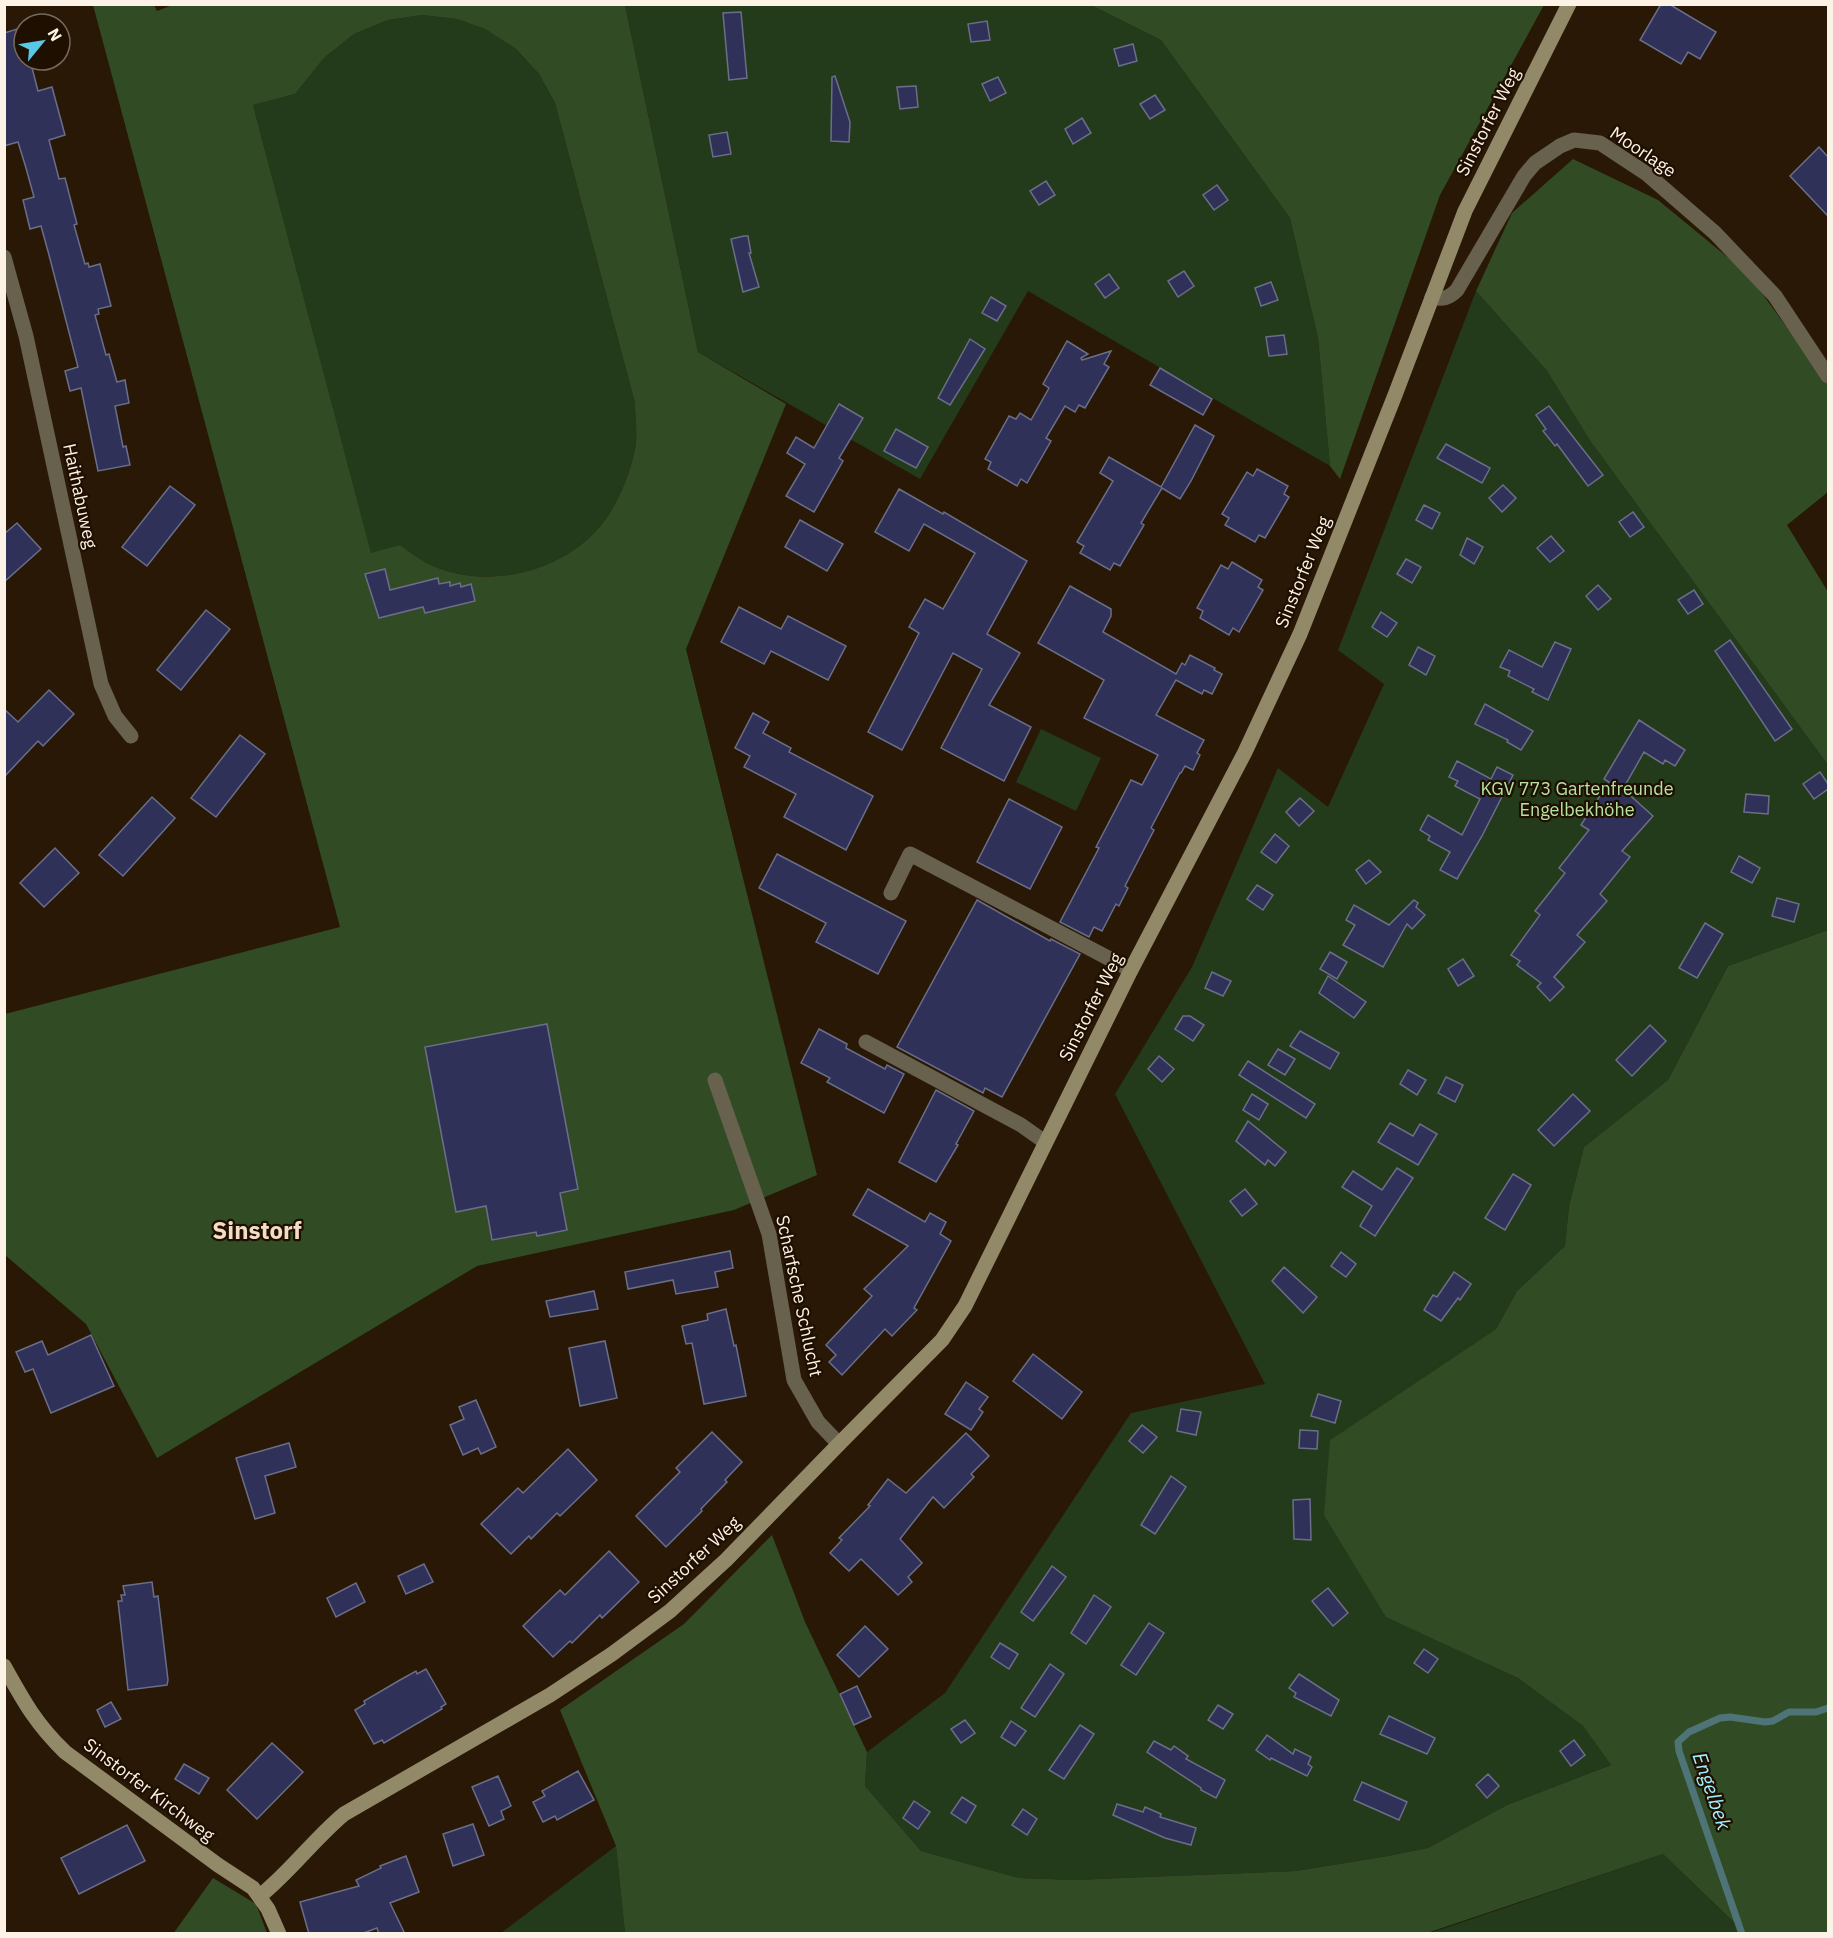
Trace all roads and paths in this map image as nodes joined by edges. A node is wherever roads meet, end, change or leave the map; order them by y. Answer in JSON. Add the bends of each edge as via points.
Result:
{"nodes":[{"id":1,"x":1569,"y":4,"type":"edge"},
{"id":2,"x":4,"y":257,"type":"edge"},
{"id":3,"x":1432,"y":297,"type":"junction"},
{"id":4,"x":1828,"y":376,"type":"edge"},
{"id":5,"x":131,"y":736,"type":"dead end"},
{"id":6,"x":891,"y":892,"type":"dead end"},
{"id":7,"x":1131,"y":970,"type":"junction"},
{"id":8,"x":866,"y":1042,"type":"dead end"},
{"id":9,"x":715,"y":1080,"type":"dead end"},
{"id":10,"x":1045,"y":1143,"type":"junction"},
{"id":11,"x":838,"y":1444,"type":"junction"},
{"id":12,"x":4,"y":1666,"type":"edge"},
{"id":13,"x":260,"y":1896,"type":"junction"},
{"id":14,"x":279,"y":1934,"type":"edge"}],
"edges":[{"from":1,"to":3,"type":"street","name":"Sinstorfer Weg","via":[[1465,211]]},
{"from":2,"to":5,"type":"street","name":"Haithabuweg","via":[[26,336],[101,684],[115,716]]},
{"from":3,"to":4,"type":"street","name":"Moorlage","via":[[1442,300],[1457,290],[1535,163],[1574,140],[1600,143],[1647,174],[1715,233],[1775,296]]},
{"from":3,"to":7,"type":"street","name":"Sinstorfer Weg","via":[[1300,634],[1245,752]]},
{"from":6,"to":7,"type":"street","via":[[910,854]]},
{"from":7,"to":10,"type":"street","name":"Sinstorfer Weg"},
{"from":8,"to":10,"type":"street","via":[[1022,1125]]},
{"from":9,"to":11,"type":"street","name":"Scharfsche Schlucht","via":[[769,1234],[794,1380],[818,1422]]},
{"from":10,"to":11,"type":"street","name":"Sinstorfer Weg","via":[[965,1306],[942,1340]]},
{"from":11,"to":13,"type":"street","name":"Sinstorfer Weg","via":[[726,1560],[670,1611],[550,1695],[344,1814]]},
{"from":12,"to":13,"type":"street","name":"Sinstorfer Kirchweg","via":[[43,1731],[65,1752]]},
{"from":13,"to":14,"type":"street","name":"Sinstorfer Kirchweg"}]}
